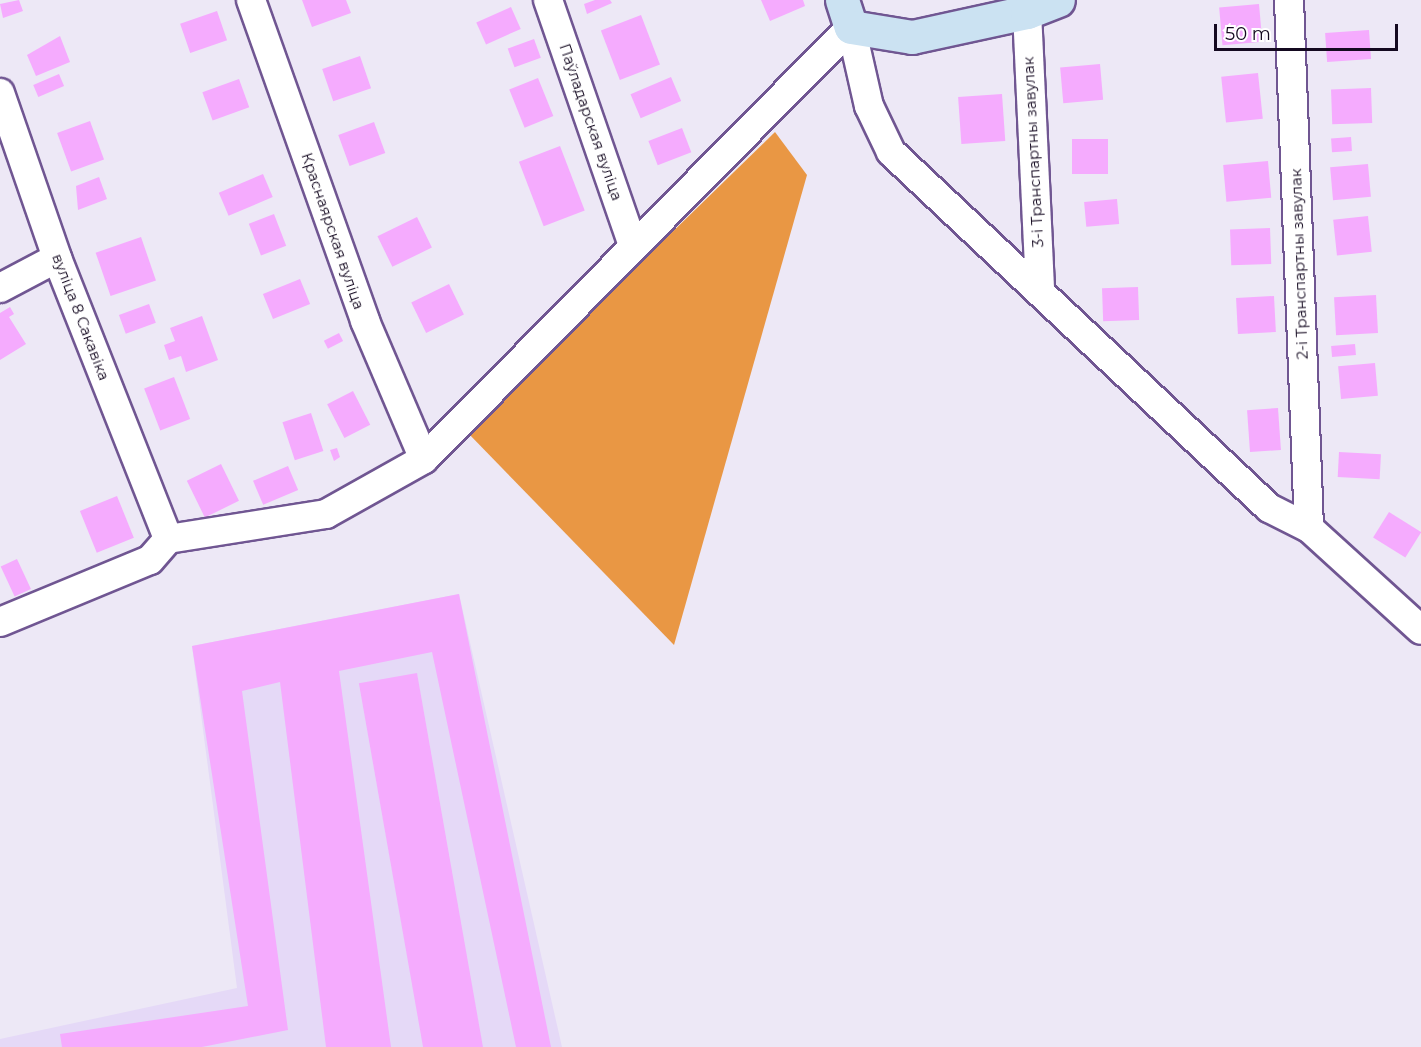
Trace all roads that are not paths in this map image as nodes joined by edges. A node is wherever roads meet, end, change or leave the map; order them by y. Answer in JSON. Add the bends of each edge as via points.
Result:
{"nodes":[{"id":1,"x":251,"y":0,"type":"edge"},
{"id":2,"x":548,"y":0,"type":"edge"},
{"id":3,"x":1058,"y":0,"type":"edge"},
{"id":4,"x":1289,"y":0,"type":"edge"},
{"id":5,"x":1027,"y":12,"type":"junction"},
{"id":6,"x":847,"y":13,"type":"edge"},
{"id":7,"x":0,"y":93,"type":"edge"},
{"id":8,"x":633,"y":244,"type":"junction"},
{"id":9,"x":57,"y":258,"type":"junction"},
{"id":10,"x":0,"y":288,"type":"edge"},
{"id":11,"x":1040,"y":291,"type":"junction"},
{"id":12,"x":424,"y":459,"type":"junction"},
{"id":13,"x":1309,"y":528,"type":"junction"},
{"id":14,"x":168,"y":538,"type":"junction"},
{"id":15,"x":0,"y":622,"type":"edge"},
{"id":16,"x":1421,"y":630,"type":"edge"}],
"edges":[{"from":1,"to":12,"type":"street","name":"Краснаярская вуліца","via":[[365,321]]},
{"from":2,"to":8,"type":"street","name":"Паўладарская вуліца"},
{"from":3,"to":5,"type":"street"},
{"from":4,"to":13,"type":"street","name":"2-і Транспартны завулак"},
{"from":5,"to":6,"type":"street","via":[[912,37]]},
{"from":5,"to":11,"type":"street","name":"3-і Транспартны завулак"},
{"from":6,"to":8,"type":"street"},
{"from":6,"to":11,"type":"street","via":[[869,106],[891,152]]},
{"from":7,"to":9,"type":"street","name":"вуліца 8 Сакавіка"},
{"from":8,"to":12,"type":"street"},
{"from":9,"to":10,"type":"street"},
{"from":9,"to":14,"type":"street","name":"вуліца 8 Сакавіка"},
{"from":11,"to":13,"type":"street","via":[[1269,508]]},
{"from":12,"to":14,"type":"street","via":[[326,514]]},
{"from":13,"to":16,"type":"street"},
{"from":14,"to":15,"type":"street","via":[[150,560]]}]}
